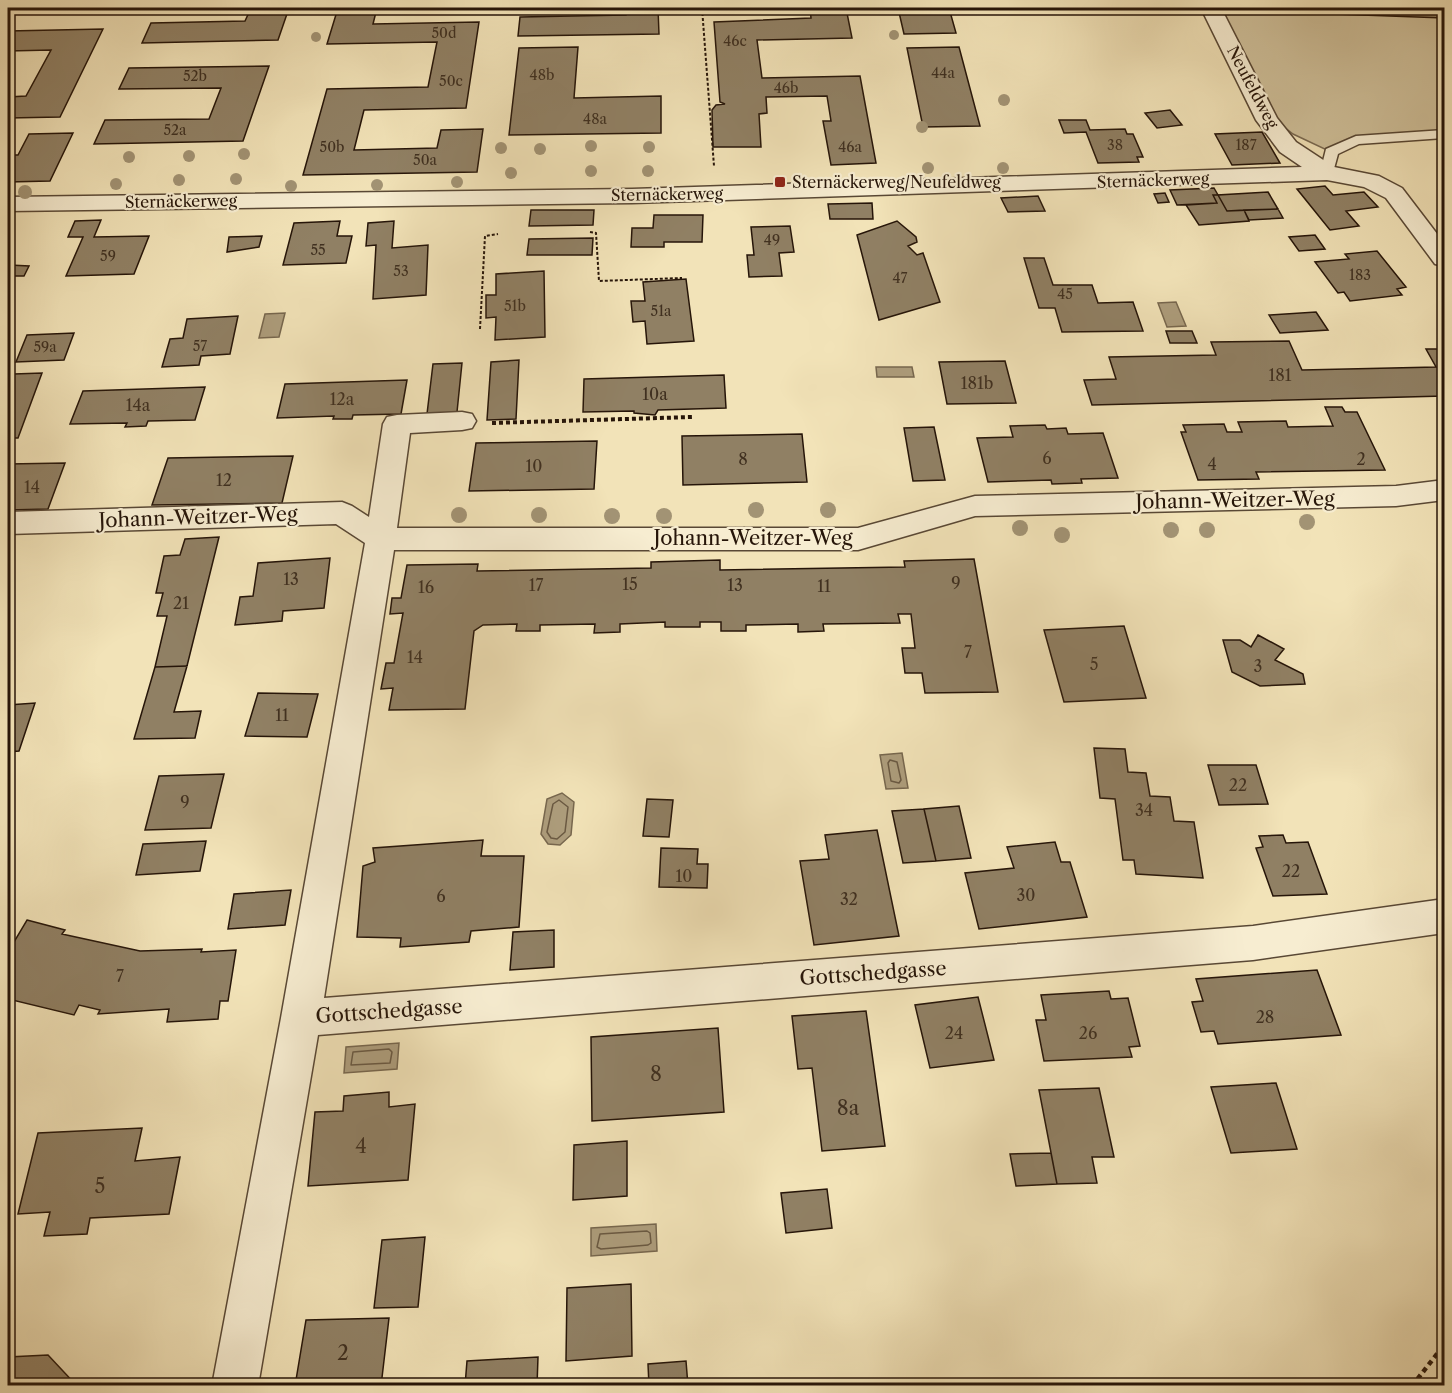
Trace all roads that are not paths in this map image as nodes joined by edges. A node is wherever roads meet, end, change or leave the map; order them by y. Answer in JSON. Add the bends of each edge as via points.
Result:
{"nodes":[{"id":1,"x":1211,"y":8,"type":"edge"},
{"id":2,"x":1444,"y":134,"type":"edge"},
{"id":3,"x":1327,"y":173,"type":"junction"},
{"id":4,"x":8,"y":204,"type":"edge"},
{"id":5,"x":1444,"y":258,"type":"edge"},
{"id":6,"x":462,"y":421,"type":"road end"},
{"id":7,"x":1444,"y":490,"type":"edge"},
{"id":8,"x":8,"y":523,"type":"edge"},
{"id":9,"x":381,"y":539,"type":"junction"},
{"id":10,"x":1444,"y":916,"type":"edge"},
{"id":11,"x":301,"y":1017,"type":"junction"},
{"id":12,"x":235,"y":1386,"type":"edge"}],
"edges":[{"from":1,"to":3,"type":"street","name":"Neufeldweg","via":[[1267,120],[1288,147]]},
{"from":2,"to":3,"type":"lane","via":[[1356,140],[1331,152]]},
{"from":3,"to":4,"type":"street","name":"Sternäckerweg","via":[[716,193]]},
{"from":3,"to":5,"type":"street","name":"Neufeldweg","via":[[1371,181],[1394,194]]},
{"from":6,"to":9,"type":"street","via":[[397,424]]},
{"from":7,"to":9,"type":"street","name":"Johann-Weitzer-Weg","via":[[1396,496],[975,506],[858,539]]},
{"from":8,"to":9,"type":"street","name":"Johann-Weitzer-Weg","via":[[342,513]]},
{"from":9,"to":11,"type":"street","name":"Gottschedgasse"},
{"from":10,"to":11,"type":"street","name":"Gottschedgasse","via":[[1252,943]]},
{"from":11,"to":12,"type":"street","name":"Gottschedgasse"}]}
